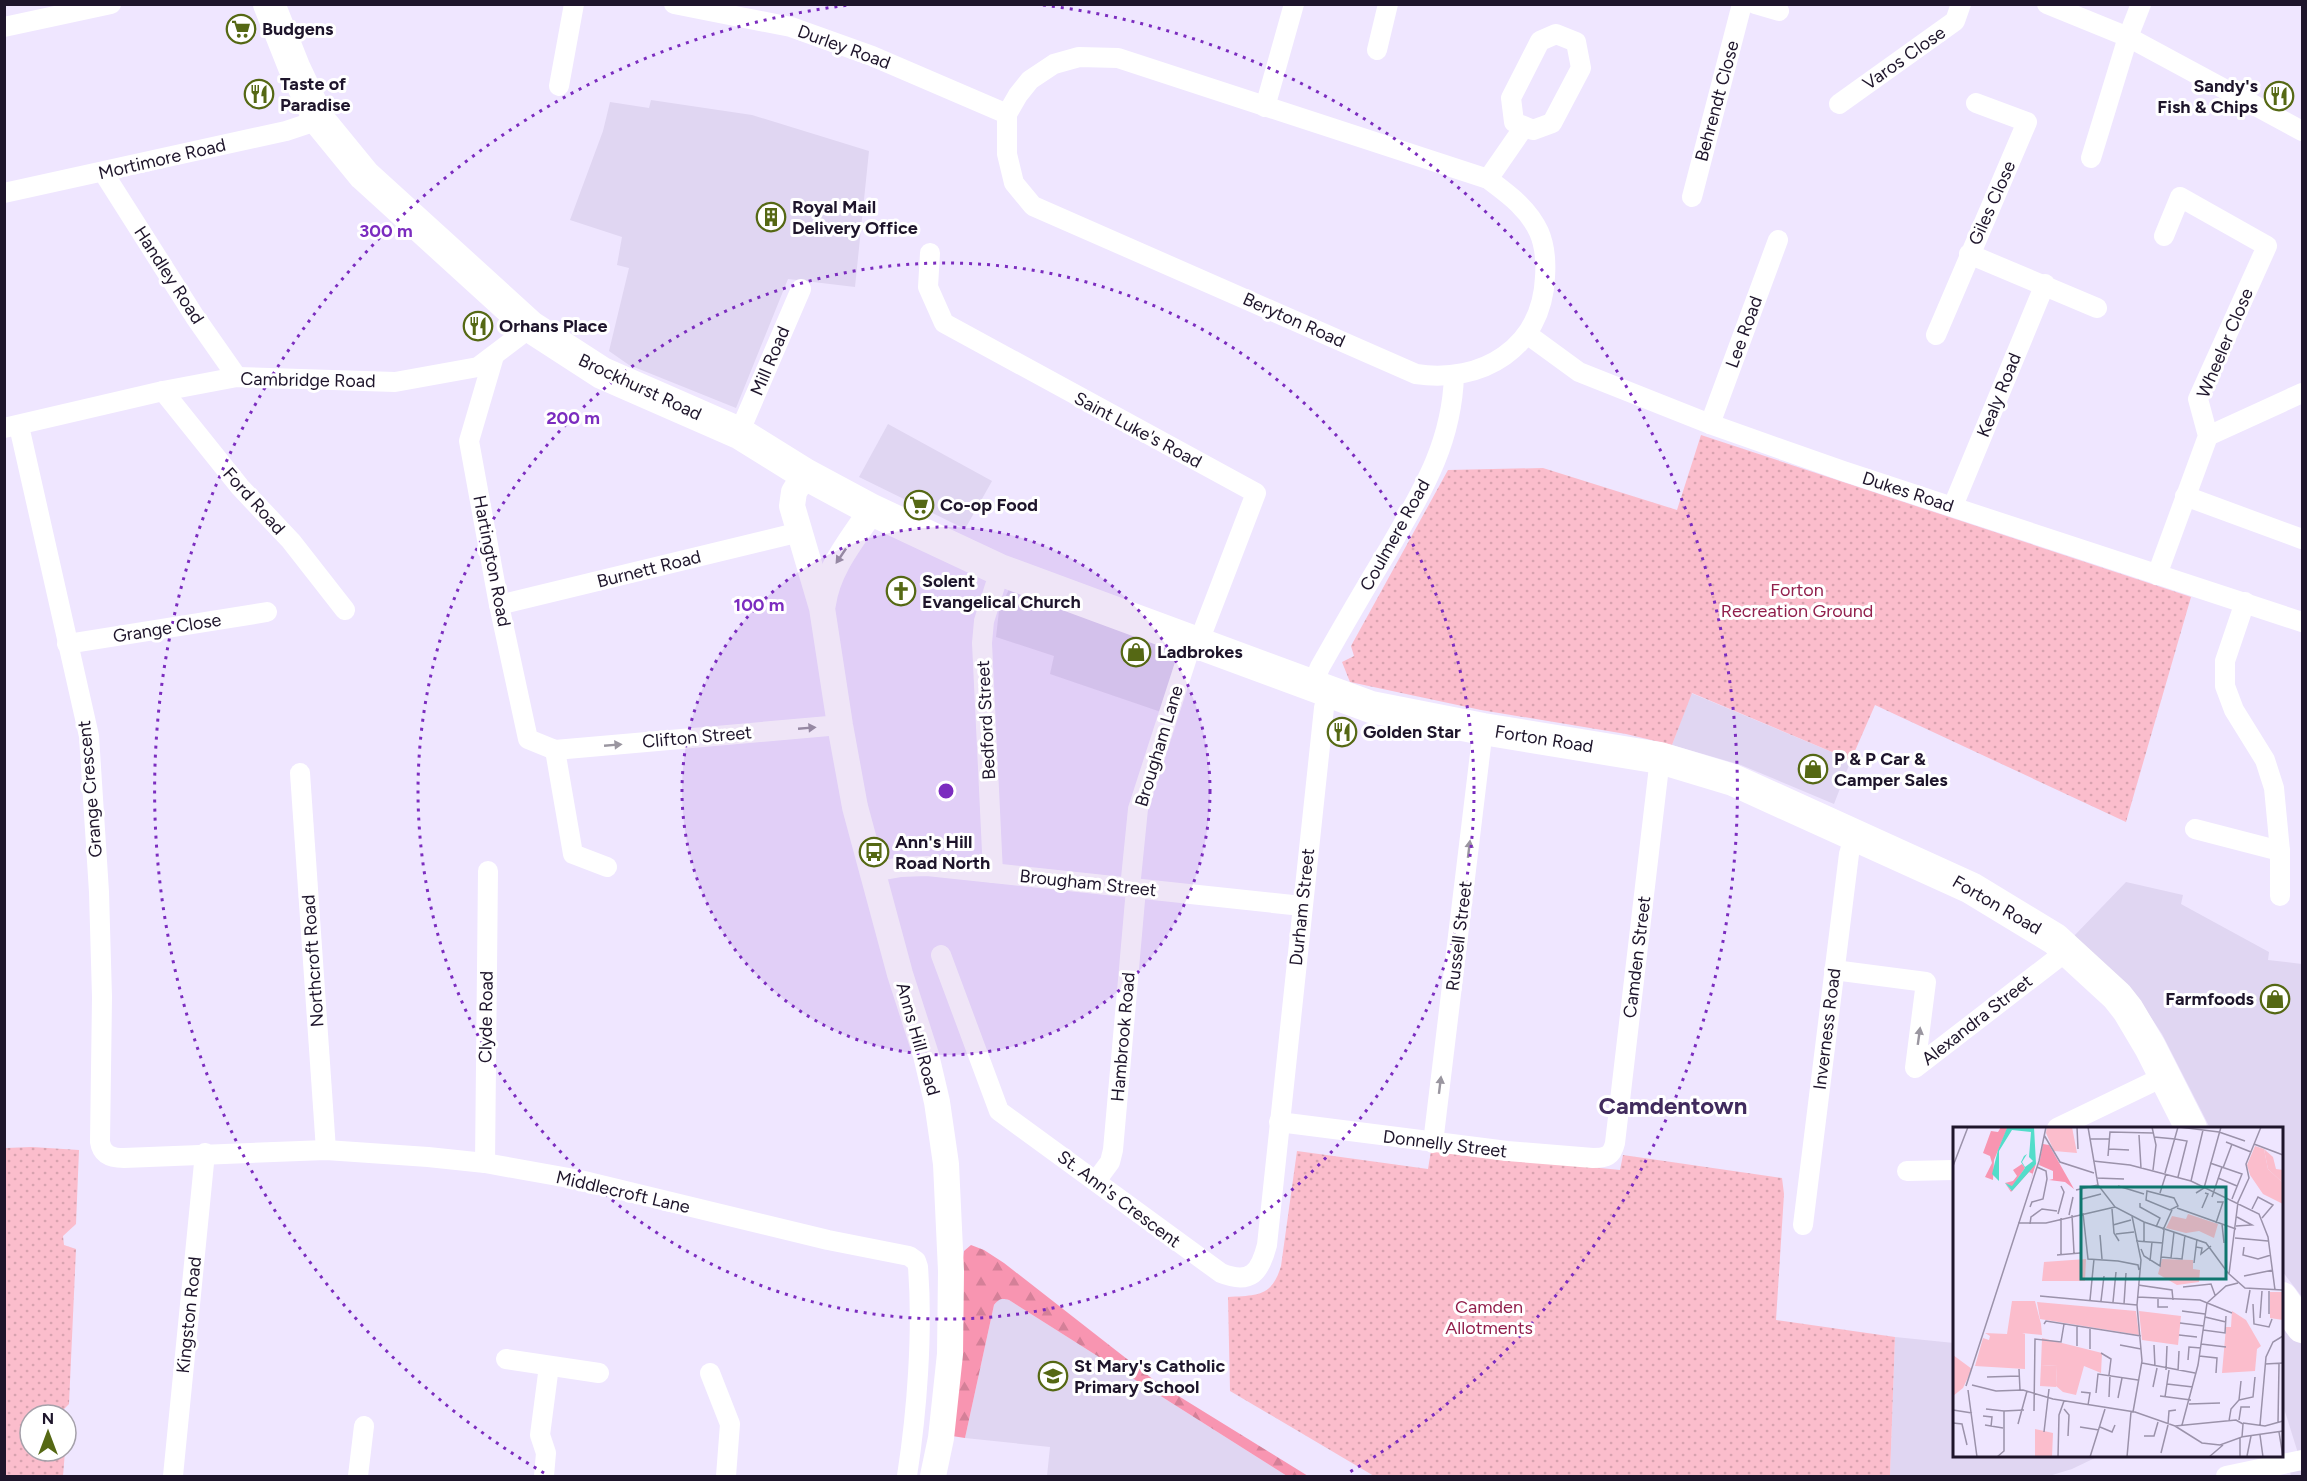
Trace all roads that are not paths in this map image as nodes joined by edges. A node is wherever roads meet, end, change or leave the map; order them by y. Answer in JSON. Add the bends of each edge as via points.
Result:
{"nodes":[{"id":1,"x":111,"y":4,"type":"edge"},
{"id":2,"x":269,"y":4,"type":"edge"},
{"id":3,"x":574,"y":4,"type":"edge"},
{"id":4,"x":674,"y":4,"type":"edge"},
{"id":5,"x":1294,"y":4,"type":"edge"},
{"id":6,"x":1388,"y":4,"type":"edge"},
{"id":7,"x":1742,"y":4,"type":"edge"},
{"id":8,"x":1755,"y":4,"type":"edge"},
{"id":9,"x":1961,"y":4,"type":"edge"},
{"id":10,"x":2047,"y":4,"type":"edge"},
{"id":11,"x":2141,"y":4,"type":"edge"},
{"id":12,"x":1779,"y":11,"type":"dead end"},
{"id":13,"x":4,"y":27,"type":"edge"},
{"id":14,"x":2128,"y":37,"type":"junction"},
{"id":15,"x":1377,"y":50,"type":"dead end"},
{"id":16,"x":559,"y":86,"type":"dead end"},
{"id":17,"x":1976,"y":103,"type":"dead end"},
{"id":18,"x":1839,"y":104,"type":"dead end"},
{"id":19,"x":1265,"y":107,"type":"junction"},
{"id":20,"x":1007,"y":114,"type":"junction"},
{"id":21,"x":319,"y":120,"type":"junction"},
{"id":22,"x":1524,"y":127,"type":"junction"},
{"id":23,"x":2302,"y":131,"type":"edge"},
{"id":24,"x":2091,"y":158,"type":"dead end"},
{"id":25,"x":103,"y":172,"type":"junction"},
{"id":26,"x":1488,"y":179,"type":"junction"},
{"id":27,"x":4,"y":193,"type":"edge"},
{"id":28,"x":1692,"y":198,"type":"dead end"},
{"id":29,"x":2164,"y":236,"type":"dead end"},
{"id":30,"x":1778,"y":240,"type":"dead end"},
{"id":31,"x":930,"y":253,"type":"dead end"},
{"id":32,"x":1970,"y":254,"type":"junction"},
{"id":33,"x":2045,"y":285,"type":"junction"},
{"id":34,"x":801,"y":290,"type":"dead end"},
{"id":35,"x":2097,"y":308,"type":"dead end"},
{"id":36,"x":531,"y":327,"type":"junction"},
{"id":37,"x":1527,"y":334,"type":"junction"},
{"id":38,"x":1936,"y":335,"type":"dead end"},
{"id":39,"x":494,"y":357,"type":"junction"},
{"id":40,"x":1454,"y":375,"type":"junction"},
{"id":41,"x":237,"y":377,"type":"junction"},
{"id":42,"x":163,"y":392,"type":"junction"},
{"id":43,"x":2302,"y":393,"type":"edge"},
{"id":44,"x":1710,"y":424,"type":"junction"},
{"id":45,"x":12,"y":427,"type":"edge"},
{"id":46,"x":740,"y":433,"type":"junction"},
{"id":47,"x":2208,"y":436,"type":"junction"},
{"id":48,"x":805,"y":474,"type":"junction"},
{"id":49,"x":2185,"y":496,"type":"junction"},
{"id":50,"x":1953,"y":506,"type":"junction"},
{"id":51,"x":872,"y":510,"type":"junction"},
{"id":52,"x":800,"y":532,"type":"junction"},
{"id":53,"x":2302,"y":539,"type":"edge"},
{"id":54,"x":1000,"y":570,"type":"junction"},
{"id":55,"x":2157,"y":574,"type":"junction"},
{"id":56,"x":2244,"y":602,"type":"junction"},
{"id":57,"x":499,"y":605,"type":"junction"},
{"id":58,"x":822,"y":608,"type":"junction"},
{"id":59,"x":345,"y":610,"type":"dead end"},
{"id":60,"x":267,"y":612,"type":"dead end"},
{"id":61,"x":2302,"y":622,"type":"edge"},
{"id":62,"x":1195,"y":643,"type":"junction"},
{"id":63,"x":67,"y":644,"type":"junction"},
{"id":64,"x":1320,"y":689,"type":"junction"},
{"id":65,"x":840,"y":725,"type":"junction"},
{"id":66,"x":1483,"y":729,"type":"junction"},
{"id":67,"x":555,"y":750,"type":"junction"},
{"id":68,"x":1660,"y":759,"type":"junction"},
{"id":69,"x":300,"y":773,"type":"dead end"},
{"id":70,"x":2195,"y":829,"type":"dead end"},
{"id":71,"x":1855,"y":834,"type":"junction"},
{"id":72,"x":2280,"y":851,"type":"junction"},
{"id":73,"x":607,"y":867,"type":"dead end"},
{"id":74,"x":488,"y":871,"type":"dead end"},
{"id":75,"x":873,"y":872,"type":"junction"},
{"id":76,"x":993,"y":873,"type":"junction"},
{"id":77,"x":1133,"y":889,"type":"junction"},
{"id":78,"x":2280,"y":896,"type":"dead end"},
{"id":79,"x":1302,"y":906,"type":"junction"},
{"id":80,"x":2068,"y":950,"type":"junction"},
{"id":81,"x":941,"y":954,"type":"dead end"},
{"id":82,"x":1834,"y":970,"type":"junction"},
{"id":83,"x":2165,"y":1076,"type":"junction"},
{"id":84,"x":1279,"y":1122,"type":"junction"},
{"id":85,"x":2089,"y":1122,"type":"edge"},
{"id":86,"x":2062,"y":1127,"type":"edge"},
{"id":87,"x":2190,"y":1127,"type":"edge"},
{"id":88,"x":1433,"y":1143,"type":"junction"},
{"id":89,"x":326,"y":1150,"type":"junction"},
{"id":90,"x":205,"y":1154,"type":"junction"},
{"id":91,"x":108,"y":1155,"type":"joint"},
{"id":92,"x":1611,"y":1155,"type":"joint"},
{"id":93,"x":484,"y":1163,"type":"junction"},
{"id":94,"x":1953,"y":1170,"type":"edge"},
{"id":95,"x":1907,"y":1171,"type":"dead end"},
{"id":96,"x":1096,"y":1181,"type":"junction"},
{"id":97,"x":1803,"y":1225,"type":"dead end"},
{"id":98,"x":2283,"y":1299,"type":"edge"},
{"id":99,"x":2302,"y":1327,"type":"edge"},
{"id":100,"x":506,"y":1359,"type":"dead end"},
{"id":101,"x":549,"y":1366,"type":"junction"},
{"id":102,"x":599,"y":1373,"type":"dead end"},
{"id":103,"x":710,"y":1373,"type":"dead end"},
{"id":104,"x":364,"y":1426,"type":"dead end"},
{"id":105,"x":2302,"y":1460,"type":"edge"},
{"id":106,"x":173,"y":1476,"type":"edge"},
{"id":107,"x":358,"y":1476,"type":"edge"},
{"id":108,"x":544,"y":1476,"type":"edge"},
{"id":109,"x":726,"y":1476,"type":"edge"},
{"id":110,"x":907,"y":1476,"type":"edge"},
{"id":111,"x":933,"y":1476,"type":"edge"},
{"id":112,"x":2226,"y":1476,"type":"edge"}],
"edges":[{"from":1,"to":13,"type":"street"},
{"from":2,"to":21,"type":"main road","name":"Brockhurst Road"},
{"from":3,"to":16,"type":"street"},
{"from":4,"to":20,"type":"street","name":"Durley Road","via":[[791,27],[872,56]]},
{"from":5,"to":19,"type":"street"},
{"from":6,"to":15,"type":"street"},
{"from":7,"to":28,"type":"street","name":"Behrendt Close"},
{"from":8,"to":12,"type":"street"},
{"from":9,"to":18,"type":"street","name":"Varos Close","via":[[1955,21]]},
{"from":10,"to":14,"type":"street"},
{"from":11,"to":14,"type":"street"},
{"from":14,"to":23,"type":"street"},
{"from":14,"to":24,"type":"street"},
{"from":17,"to":32,"type":"street","name":"Giles Close","via":[[2027,122]]},
{"from":19,"to":20,"type":"street","name":"Beryton Road","via":[[1118,58],[1079,57],[1054,64],[1030,80]]},
{"from":19,"to":26,"type":"street","name":"Beryton Road"},
{"from":20,"to":40,"type":"street","name":"Beryton Road","via":[[1007,154],[1014,183],[1033,206],[1416,374]]},
{"from":21,"to":25,"type":"street","name":"Mortimore Road"},
{"from":21,"to":36,"type":"main road","name":"Brockhurst Road","via":[[364,175]]},
{"from":22,"to":22,"type":"street","via":[[1514,122],[1511,98],[1540,40],[1556,34],[1576,42],[1581,68],[1552,123],[1533,130]]},
{"from":22,"to":26,"type":"street"},
{"from":25,"to":27,"type":"street","name":"Mortimore Road"},
{"from":25,"to":41,"type":"street","name":"Handley Road"},
{"from":26,"to":37,"type":"street","name":"Beryton Road","via":[[1520,203],[1539,232],[1546,262],[1544,291],[1539,314]]},
{"from":29,"to":47,"type":"street","name":"Wheeler Close","via":[[2180,197],[2267,246],[2198,399]]},
{"from":30,"to":44,"type":"street","name":"Lee Road"},
{"from":31,"to":62,"type":"street","name":"Saint Luke's Road","via":[[928,286],[944,323],[1256,493]]},
{"from":32,"to":33,"type":"street"},
{"from":32,"to":38,"type":"street","name":"Giles Close"},
{"from":33,"to":35,"type":"street"},
{"from":33,"to":50,"type":"street","name":"Kealy Road"},
{"from":34,"to":46,"type":"street","name":"Mill Road"},
{"from":36,"to":39,"type":"street","name":"Cambridge Road"},
{"from":36,"to":46,"type":"main road","name":"Brockhurst Road","via":[[602,373]]},
{"from":37,"to":40,"type":"street","name":"Beryton Road","via":[[1494,364]]},
{"from":37,"to":44,"type":"street","name":"Dukes Road","via":[[1579,372]]},
{"from":39,"to":41,"type":"street","name":"Cambridge Road","via":[[478,367],[396,382]]},
{"from":39,"to":57,"type":"street","name":"Hartington Road","via":[[469,441]]},
{"from":40,"to":64,"type":"street","name":"Coulmere Road","via":[[1447,430],[1426,483],[1320,666]]},
{"from":41,"to":42,"type":"street","name":"Cambridge Road"},
{"from":42,"to":45,"type":"street","name":"Cambridge Road"},
{"from":42,"to":59,"type":"street","name":"Ford Road"},
{"from":43,"to":47,"type":"street"},
{"from":44,"to":50,"type":"street","name":"Dukes Road"},
{"from":45,"to":63,"type":"street","name":"Grange Crescent"},
{"from":46,"to":48,"type":"main road","name":"Brockhurst Road"},
{"from":47,"to":49,"type":"street"},
{"from":48,"to":51,"type":"main road","name":"Forton Road"},
{"from":48,"to":52,"type":"street","name":"Anns Hill Road","via":[[792,500]]},
{"from":49,"to":53,"type":"street"},
{"from":49,"to":55,"type":"street"},
{"from":50,"to":55,"type":"street","name":"Dukes Road"},
{"from":51,"to":54,"type":"main road","name":"Forton Road"},
{"from":51,"to":58,"type":"street","name":"Anns Hill Road","one_way":true,"via":[[835,566]]},
{"from":52,"to":57,"type":"street","name":"Burnett Road"},
{"from":52,"to":58,"type":"street","name":"Anns Hill Road"},
{"from":54,"to":62,"type":"main road","name":"Forton Road"},
{"from":54,"to":76,"type":"street","name":"Bedford Street","via":[[984,621],[982,643]]},
{"from":55,"to":56,"type":"street","name":"Dukes Road"},
{"from":56,"to":61,"type":"street","name":"Dukes Road"},
{"from":56,"to":72,"type":"street","via":[[2225,661],[2225,686],[2234,710],[2265,760],[2274,788]]},
{"from":57,"to":67,"type":"street","name":"Hartington Road","via":[[528,739]]},
{"from":58,"to":65,"type":"street","name":"Anns Hill Road"},
{"from":60,"to":63,"type":"street","name":"Grange Close"},
{"from":62,"to":64,"type":"main road","name":"Forton Road"},
{"from":62,"to":77,"type":"street","name":"Brougham Lane","via":[[1138,809]]},
{"from":63,"to":91,"type":"street","name":"Grange Crescent","via":[[91,757],[102,997],[100,1142]]},
{"from":64,"to":66,"type":"main road","name":"Forton Road","via":[[1395,714]]},
{"from":64,"to":79,"type":"street","name":"Durham Street","via":[[1324,708]]},
{"from":67,"to":65,"type":"street","name":"Clifton Street","one_way":true},
{"from":65,"to":75,"type":"street","name":"Anns Hill Road","via":[[855,807]]},
{"from":66,"to":68,"type":"main road","name":"Forton Road"},
{"from":88,"to":66,"type":"street","name":"Russell Street","one_way":true},
{"from":67,"to":73,"type":"street","via":[[573,854]]},
{"from":68,"to":71,"type":"main road","name":"Forton Road","via":[[1733,780]]},
{"from":68,"to":92,"type":"street","name":"Camden Street"},
{"from":69,"to":89,"type":"street","name":"Northcroft Road"},
{"from":70,"to":72,"type":"street"},
{"from":71,"to":80,"type":"main road","name":"Forton Road","via":[[1981,893]]},
{"from":71,"to":82,"type":"street","name":"Inverness Road"},
{"from":72,"to":78,"type":"street"},
{"from":74,"to":93,"type":"street","name":"Clyde Road"},
{"from":75,"to":76,"type":"street","name":"Brougham Street","via":[[927,866]]},
{"from":75,"to":111,"type":"street","name":"Anns Hill Road","via":[[926,1055],[946,1164],[950,1342],[941,1438]]},
{"from":76,"to":77,"type":"street","name":"Brougham Street"},
{"from":77,"to":79,"type":"street","name":"Brougham Street"},
{"from":77,"to":96,"type":"street","name":"Hambrook Road","via":[[1113,1150],[1110,1162]]},
{"from":79,"to":84,"type":"street","name":"Durham Street"},
{"from":80,"to":82,"type":"street","name":"Alexandra Street","one_way":true,"via":[[1914,1068],[1926,982]]},
{"from":80,"to":83,"type":"main road","name":"Forton Road","via":[[2128,1010]]},
{"from":81,"to":96,"type":"street","name":"St. Ann's Crescent","via":[[999,1111]]},
{"from":82,"to":97,"type":"street","name":"Inverness Road"},
{"from":83,"to":85,"type":"street"},
{"from":83,"to":87,"type":"main road","name":"Forton Road"},
{"from":84,"to":88,"type":"street","name":"Donnelly Street"},
{"from":84,"to":96,"type":"street","name":"St. Ann's Crescent","via":[[1267,1245],[1262,1263],[1253,1275],[1244,1278],[1221,1273]]},
{"from":85,"to":86,"type":"street"},
{"from":88,"to":92,"type":"street","name":"Donnelly Street","via":[[1593,1158]]},
{"from":89,"to":90,"type":"street","name":"Middlecroft Lane"},
{"from":89,"to":93,"type":"street","name":"Middlecroft Lane"},
{"from":90,"to":91,"type":"street","name":"Middlecroft Lane","via":[[124,1158]]},
{"from":90,"to":106,"type":"street","name":"Kingston Road"},
{"from":93,"to":110,"type":"street","name":"Middlecroft Lane","via":[[580,1180],[913,1258],[918,1268],[920,1323]]},
{"from":94,"to":95,"type":"street"},
{"from":98,"to":99,"type":"main road"},
{"from":100,"to":101,"type":"street"},
{"from":101,"to":102,"type":"street"},
{"from":101,"to":108,"type":"street","via":[[540,1435],[546,1453]]},
{"from":103,"to":109,"type":"street","via":[[730,1424]]},
{"from":104,"to":107,"type":"street"},
{"from":105,"to":112,"type":"street"}]}
